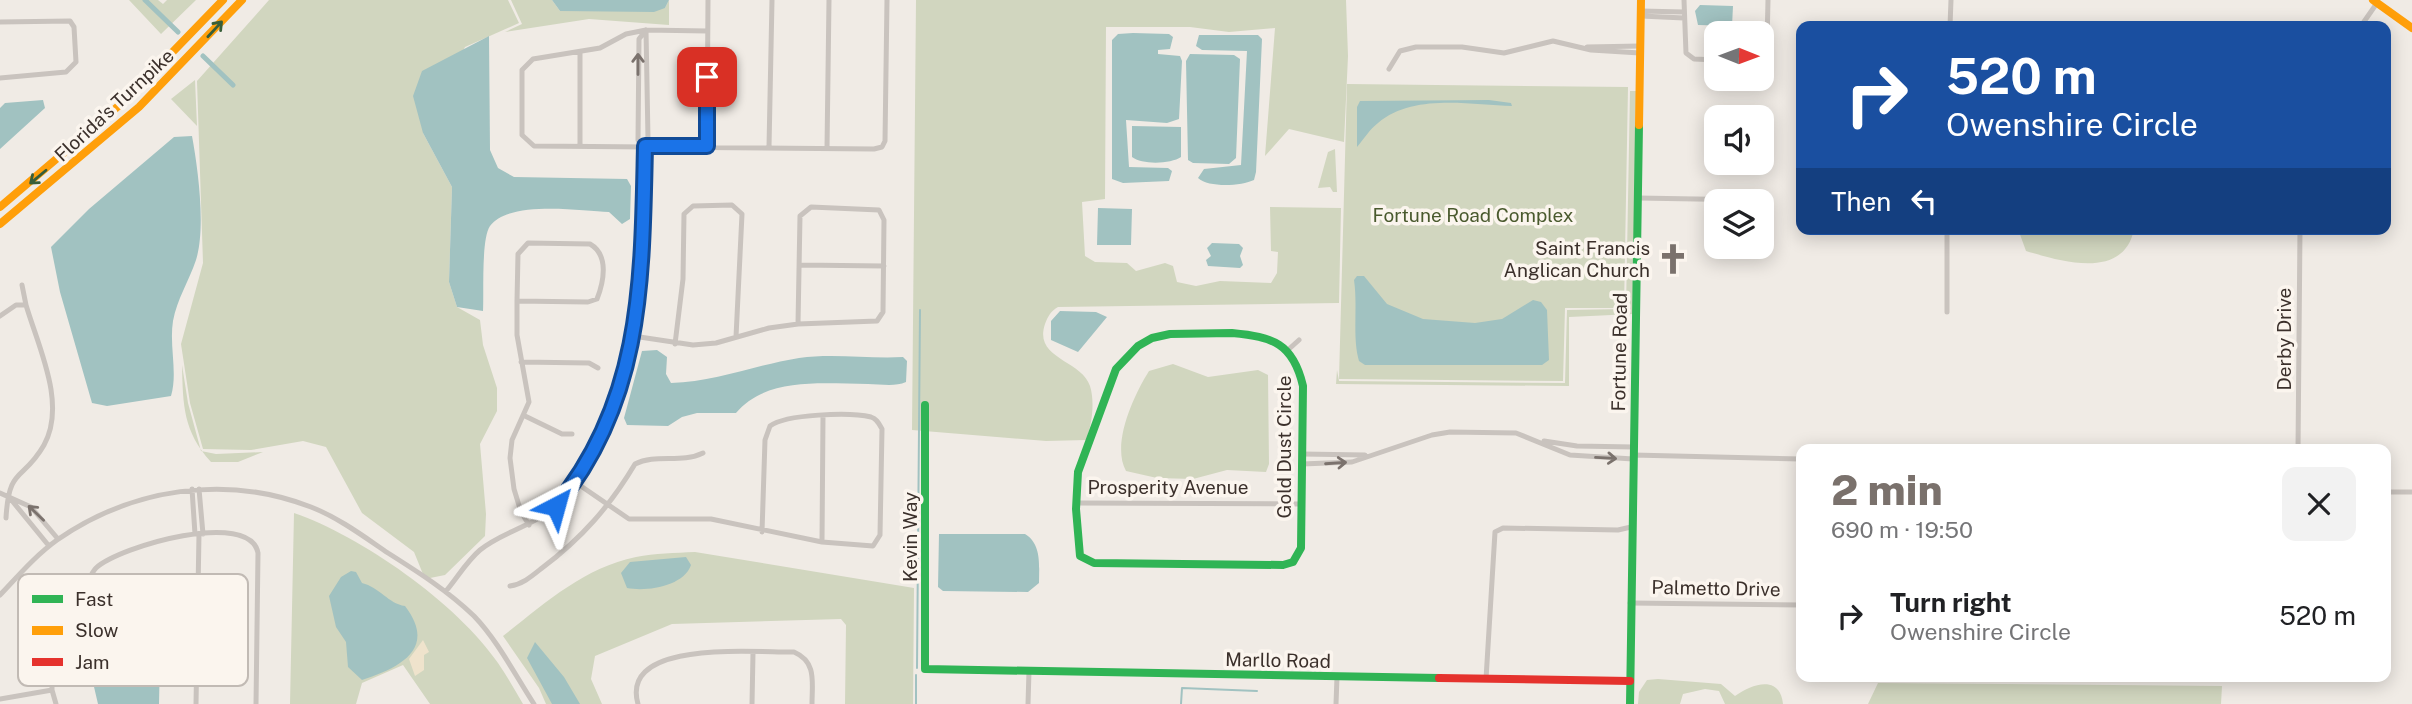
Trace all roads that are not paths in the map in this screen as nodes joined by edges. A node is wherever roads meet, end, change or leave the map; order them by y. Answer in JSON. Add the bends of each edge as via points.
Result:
{"nodes":[{"id":1,"x":223,"y":0,"type":"edge"},
{"id":2,"x":242,"y":0,"type":"edge"},
{"id":3,"x":708,"y":0,"type":"edge"},
{"id":4,"x":772,"y":0,"type":"edge"},
{"id":5,"x":829,"y":0,"type":"edge"},
{"id":6,"x":887,"y":0,"type":"edge"},
{"id":7,"x":1641,"y":0,"type":"edge"},
{"id":8,"x":1684,"y":0,"type":"edge"},
{"id":9,"x":1768,"y":0,"type":"edge"},
{"id":10,"x":1951,"y":0,"type":"edge"},
{"id":11,"x":2375,"y":2,"type":"edge"},
{"id":12,"x":1641,"y":14,"type":"junction"},
{"id":13,"x":1684,"y":15,"type":"junction"},
{"id":14,"x":1768,"y":21,"type":"edge"},
{"id":15,"x":1950,"y":21,"type":"edge"},
{"id":16,"x":2364,"y":21,"type":"edge"},
{"id":17,"x":0,"y":22,"type":"edge"},
{"id":18,"x":2412,"y":28,"type":"edge"},
{"id":19,"x":646,"y":30,"type":"junction"},
{"id":20,"x":707,"y":31,"type":"junction"},
{"id":21,"x":1640,"y":50,"type":"junction"},
{"id":22,"x":580,"y":53,"type":"junction"},
{"id":23,"x":1704,"y":59,"type":"edge"},
{"id":24,"x":1389,"y":69,"type":"dead end"},
{"id":25,"x":0,"y":78,"type":"edge"},
{"id":26,"x":638,"y":86,"type":"junction"},
{"id":27,"x":649,"y":86,"type":"junction"},
{"id":28,"x":580,"y":145,"type":"junction"},
{"id":29,"x":645,"y":146,"type":"junction"},
{"id":30,"x":707,"y":146,"type":"junction"},
{"id":31,"x":769,"y":147,"type":"junction"},
{"id":32,"x":827,"y":148,"type":"junction"},
{"id":33,"x":1637,"y":198,"type":"junction"},
{"id":34,"x":1704,"y":199,"type":"edge"},
{"id":35,"x":0,"y":207,"type":"edge"},
{"id":36,"x":0,"y":225,"type":"edge"},
{"id":37,"x":1947,"y":235,"type":"edge"},
{"id":38,"x":2300,"y":235,"type":"edge"},
{"id":39,"x":799,"y":265,"type":"junction"},
{"id":40,"x":884,"y":265,"type":"junction"},
{"id":41,"x":22,"y":285,"type":"dead end"},
{"id":42,"x":517,"y":301,"type":"junction"},
{"id":43,"x":26,"y":305,"type":"junction"},
{"id":44,"x":1947,"y":312,"type":"dead end"},
{"id":45,"x":0,"y":316,"type":"edge"},
{"id":46,"x":798,"y":324,"type":"junction"},
{"id":47,"x":633,"y":336,"type":"junction"},
{"id":48,"x":736,"y":337,"type":"junction"},
{"id":49,"x":1299,"y":340,"type":"dead end"},
{"id":50,"x":675,"y":344,"type":"junction"},
{"id":51,"x":1289,"y":349,"type":"junction"},
{"id":52,"x":521,"y":362,"type":"junction"},
{"id":53,"x":598,"y":368,"type":"dead end"},
{"id":54,"x":926,"y":405,"type":"dead end"},
{"id":55,"x":525,"y":416,"type":"junction"},
{"id":56,"x":823,"y":416,"type":"junction"},
{"id":57,"x":572,"y":435,"type":"dead end"},
{"id":58,"x":1534,"y":439,"type":"junction"},
{"id":59,"x":2298,"y":444,"type":"edge"},
{"id":60,"x":1587,"y":446,"type":"junction"},
{"id":61,"x":703,"y":453,"type":"dead end"},
{"id":62,"x":1302,"y":454,"type":"junction"},
{"id":63,"x":1633,"y":454,"type":"junction"},
{"id":64,"x":1368,"y":455,"type":"junction"},
{"id":65,"x":1586,"y":457,"type":"junction"},
{"id":66,"x":1796,"y":459,"type":"edge"},
{"id":67,"x":1302,"y":464,"type":"junction"},
{"id":68,"x":575,"y":482,"type":"junction"},
{"id":69,"x":196,"y":489,"type":"junction"},
{"id":70,"x":2391,"y":492,"type":"edge"},
{"id":71,"x":2412,"y":492,"type":"edge"},
{"id":72,"x":4,"y":494,"type":"edge"},
{"id":73,"x":1077,"y":503,"type":"junction"},
{"id":74,"x":1301,"y":504,"type":"junction"},
{"id":75,"x":608,"y":505,"type":"junction"},
{"id":76,"x":6,"y":517,"type":"dead end"},
{"id":77,"x":529,"y":525,"type":"junction"},
{"id":78,"x":1632,"y":527,"type":"junction"},
{"id":79,"x":762,"y":532,"type":"junction"},
{"id":80,"x":199,"y":534,"type":"junction"},
{"id":81,"x":58,"y":539,"type":"junction"},
{"id":82,"x":822,"y":542,"type":"junction"},
{"id":83,"x":49,"y":546,"type":"junction"},
{"id":84,"x":21,"y":574,"type":"edge"},
{"id":85,"x":92,"y":574,"type":"edge"},
{"id":86,"x":198,"y":574,"type":"edge"},
{"id":87,"x":18,"y":577,"type":"edge"},
{"id":88,"x":510,"y":586,"type":"dead end"},
{"id":89,"x":446,"y":591,"type":"junction"},
{"id":90,"x":0,"y":595,"type":"edge"},
{"id":91,"x":1630,"y":603,"type":"junction"},
{"id":92,"x":1796,"y":605,"type":"edge"},
{"id":93,"x":753,"y":653,"type":"junction"},
{"id":94,"x":925,"y":669,"type":"joint"},
{"id":95,"x":1029,"y":671,"type":"junction"},
{"id":96,"x":1337,"y":677,"type":"junction"},
{"id":97,"x":1486,"y":679,"type":"junction"},
{"id":98,"x":1630,"y":681,"type":"junction"},
{"id":99,"x":52,"y":686,"type":"edge"},
{"id":100,"x":196,"y":686,"type":"edge"},
{"id":101,"x":52,"y":690,"type":"junction"},
{"id":102,"x":0,"y":699,"type":"edge"},
{"id":103,"x":56,"y":704,"type":"edge"},
{"id":104,"x":196,"y":704,"type":"edge"},
{"id":105,"x":256,"y":704,"type":"edge"},
{"id":106,"x":534,"y":704,"type":"edge"},
{"id":107,"x":638,"y":704,"type":"edge"},
{"id":108,"x":752,"y":704,"type":"edge"},
{"id":109,"x":812,"y":704,"type":"edge"},
{"id":110,"x":1028,"y":704,"type":"edge"},
{"id":111,"x":1336,"y":704,"type":"edge"},
{"id":112,"x":1630,"y":704,"type":"edge"}],
"edges":[{"from":1,"to":35,"type":"main road","name":"Florida's Turnpike","one_way":true,"via":[[129,97]]},
{"from":36,"to":2,"type":"main road","name":"Florida's Turnpike","one_way":true,"via":[[139,107]]},
{"from":3,"to":20,"type":"street"},
{"from":4,"to":31,"type":"street"},
{"from":5,"to":32,"type":"street"},
{"from":6,"to":32,"type":"street","via":[[885,141],[874,149]]},
{"from":7,"to":12,"type":"main road","name":"Fortune Road"},
{"from":8,"to":13,"type":"street"},
{"from":9,"to":14,"type":"street"},
{"from":10,"to":15,"type":"street"},
{"from":11,"to":16,"type":"street"},
{"from":11,"to":18,"type":"main road"},
{"from":12,"to":13,"type":"street"},
{"from":12,"to":21,"type":"main road","name":"Fortune Road"},
{"from":13,"to":23,"type":"street","via":[[1683,45],[1688,55]]},
{"from":17,"to":25,"type":"street","via":[[70,21],[76,62],[66,72]]},
{"from":19,"to":20,"type":"street"},
{"from":19,"to":22,"type":"street"},
{"from":26,"to":19,"type":"street","one_way":true,"via":[[639,39]]},
{"from":19,"to":27,"type":"street"},
{"from":20,"to":30,"type":"street"},
{"from":21,"to":24,"type":"street","via":[[1553,41],[1504,53],[1416,47],[1401,51]]},
{"from":21,"to":33,"type":"main road","name":"Fortune Road"},
{"from":22,"to":28,"type":"street"},
{"from":22,"to":28,"type":"street","via":[[526,63],[522,70],[522,135],[534,146]]},
{"from":26,"to":27,"type":"street"},
{"from":26,"to":29,"type":"street","via":[[638,140]]},
{"from":27,"to":29,"type":"street"},
{"from":28,"to":29,"type":"street"},
{"from":29,"to":30,"type":"street"},
{"from":29,"to":47,"type":"street","via":[[643,274]]},
{"from":30,"to":31,"type":"street"},
{"from":31,"to":32,"type":"street"},
{"from":33,"to":34,"type":"street"},
{"from":33,"to":63,"type":"main road","name":"Fortune Road"},
{"from":37,"to":44,"type":"street"},
{"from":38,"to":59,"type":"street","name":"Derby Drive"},
{"from":39,"to":40,"type":"street"},
{"from":39,"to":40,"type":"street","via":[[800,216],[811,207],[879,210],[884,220]]},
{"from":39,"to":46,"type":"street"},
{"from":40,"to":46,"type":"street","via":[[883,313],[877,321]]},
{"from":41,"to":43,"type":"street"},
{"from":42,"to":42,"type":"street","via":[[518,254],[528,243],[590,244],[599,249],[603,258],[597,299]]},
{"from":42,"to":52,"type":"street"},
{"from":43,"to":45,"type":"street","via":[[16,305]]},
{"from":43,"to":72,"type":"street","via":[[52,397],[53,416],[44,445],[14,476]]},
{"from":46,"to":48,"type":"street"},
{"from":47,"to":50,"type":"street"},
{"from":47,"to":68,"type":"street","via":[[608,422],[594,455]]},
{"from":48,"to":50,"type":"street","via":[[716,343]]},
{"from":48,"to":50,"type":"street","via":[[742,215],[732,205],[693,206],[684,214]]},
{"from":49,"to":51,"type":"street"},
{"from":51,"to":62,"type":"main road","name":"Gold Dust Circle","via":[[1303,378]]},
{"from":51,"to":73,"type":"main road","name":"Gold Dust Circle","via":[[1254,335],[1170,334],[1135,347],[1105,387],[1079,471]]},
{"from":52,"to":53,"type":"street","via":[[589,363]]},
{"from":52,"to":55,"type":"street","via":[[528,393]]},
{"from":54,"to":94,"type":"main road","name":"Kevin Way"},
{"from":55,"to":57,"type":"street"},
{"from":55,"to":77,"type":"street","via":[[510,458],[514,489]]},
{"from":56,"to":79,"type":"street","via":[[774,423],[766,431]]},
{"from":56,"to":82,"type":"street"},
{"from":56,"to":82,"type":"street","via":[[871,417],[882,429],[878,541],[864,548]]},
{"from":58,"to":60,"type":"street"},
{"from":58,"to":64,"type":"street","via":[[1517,433],[1442,433]]},
{"from":58,"to":65,"type":"street"},
{"from":60,"to":63,"type":"street"},
{"from":60,"to":65,"type":"street"},
{"from":61,"to":75,"type":"street","via":[[692,459],[648,459],[635,464]]},
{"from":62,"to":64,"type":"street"},
{"from":62,"to":67,"type":"main road","name":"Gold Dust Circle"},
{"from":65,"to":63,"type":"street","one_way":true},
{"from":63,"to":66,"type":"street"},
{"from":63,"to":78,"type":"main road","name":"Fortune Road"},
{"from":67,"to":64,"type":"street","one_way":true,"via":[[1343,463]]},
{"from":67,"to":74,"type":"main road","name":"Gold Dust Circle"},
{"from":68,"to":75,"type":"street"},
{"from":68,"to":77,"type":"street","via":[[556,506]]},
{"from":69,"to":80,"type":"street"},
{"from":69,"to":81,"type":"street","via":[[145,497],[93,518]]},
{"from":69,"to":89,"type":"street","via":[[250,491],[312,507],[342,521]]},
{"from":70,"to":71,"type":"street"},
{"from":72,"to":76,"type":"street"},
{"from":81,"to":72,"type":"street","one_way":true,"via":[[36,512]]},
{"from":72,"to":83,"type":"street"},
{"from":73,"to":74,"type":"street","name":"Prosperity Avenue"},
{"from":73,"to":74,"type":"main road","name":"Gold Dust Circle","via":[[1077,547],[1088,562],[1270,565],[1288,564],[1298,555]]},
{"from":75,"to":79,"type":"street","via":[[629,519],[711,519]]},
{"from":75,"to":88,"type":"street","via":[[576,541],[529,578]]},
{"from":77,"to":89,"type":"street","via":[[481,549]]},
{"from":78,"to":91,"type":"main road","name":"Fortune Road"},
{"from":78,"to":97,"type":"street","via":[[1503,528],[1495,532]]},
{"from":79,"to":82,"type":"street"},
{"from":80,"to":85,"type":"street","via":[[149,543],[95,568]]},
{"from":80,"to":86,"type":"street"},
{"from":80,"to":105,"type":"street","via":[[245,535],[257,545]]},
{"from":81,"to":83,"type":"street"},
{"from":83,"to":84,"type":"street"},
{"from":87,"to":90,"type":"street"},
{"from":89,"to":106,"type":"street","via":[[475,618]]},
{"from":91,"to":92,"type":"street","name":"Palmetto Drive"},
{"from":91,"to":98,"type":"main road","name":"Fortune Road"},
{"from":93,"to":107,"type":"street","via":[[699,653],[661,660],[648,667],[639,681]]},
{"from":93,"to":108,"type":"street"},
{"from":93,"to":109,"type":"street","via":[[794,652],[806,657],[812,669]]},
{"from":94,"to":95,"type":"main road","name":"Marllo Road"},
{"from":95,"to":96,"type":"main road","name":"Marllo Road"},
{"from":95,"to":110,"type":"street"},
{"from":96,"to":97,"type":"main road","name":"Marllo Road"},
{"from":96,"to":111,"type":"street"},
{"from":97,"to":98,"type":"main road","name":"Marllo Road"},
{"from":98,"to":112,"type":"main road","name":"Fortune Road"},
{"from":99,"to":101,"type":"street"},
{"from":100,"to":104,"type":"street"},
{"from":101,"to":102,"type":"street"},
{"from":101,"to":103,"type":"street"}]}
